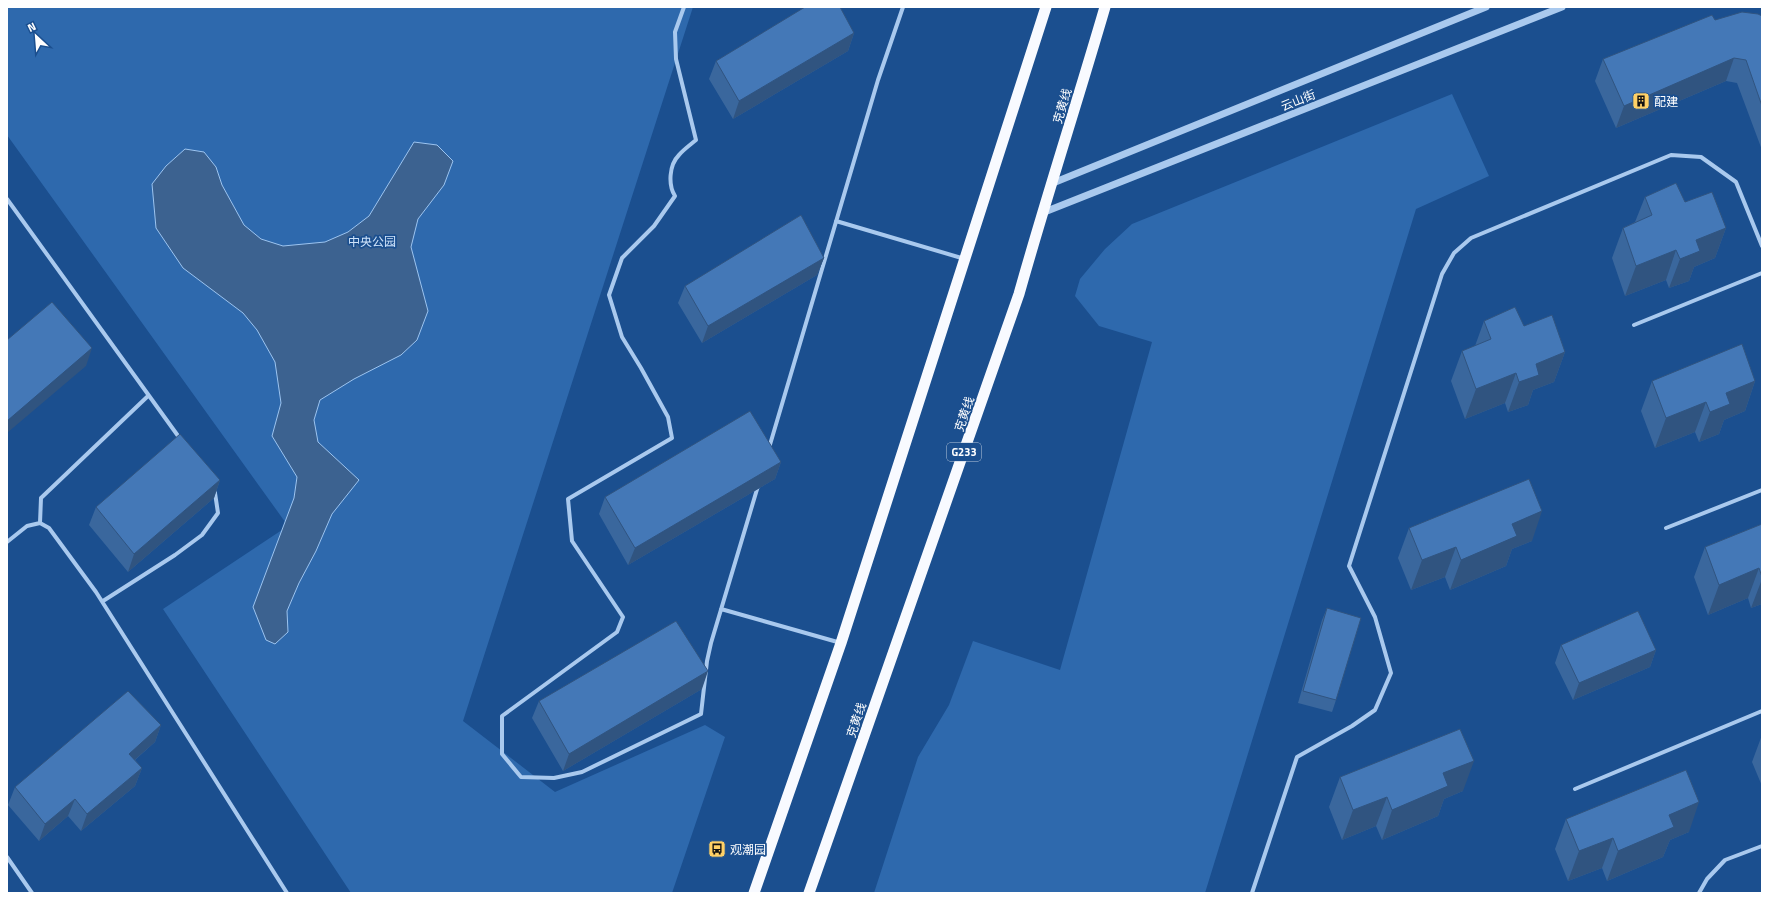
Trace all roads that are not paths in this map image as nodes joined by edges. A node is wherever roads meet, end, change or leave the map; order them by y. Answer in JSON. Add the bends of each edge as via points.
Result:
{"nodes":[{"id":1,"x":684,"y":7,"type":"edge"},
{"id":2,"x":903,"y":7,"type":"edge"},
{"id":3,"x":1046,"y":7,"type":"edge"},
{"id":4,"x":1106,"y":7,"type":"edge"},
{"id":5,"x":1486,"y":7,"type":"edge"},
{"id":6,"x":1562,"y":7,"type":"edge"},
{"id":7,"x":1053,"y":183,"type":"junction"},
{"id":8,"x":7,"y":199,"type":"edge"},
{"id":9,"x":1042,"y":214,"type":"junction"},
{"id":10,"x":836,"y":221,"type":"junction"},
{"id":11,"x":1762,"y":246,"type":"edge"},
{"id":12,"x":965,"y":259,"type":"junction"},
{"id":13,"x":1762,"y":273,"type":"edge"},
{"id":14,"x":1634,"y":325,"type":"dead end"},
{"id":15,"x":148,"y":396,"type":"junction"},
{"id":16,"x":182,"y":443,"type":"edge"},
{"id":17,"x":768,"y":451,"type":"edge"},
{"id":18,"x":759,"y":481,"type":"edge"},
{"id":19,"x":211,"y":486,"type":"edge"},
{"id":20,"x":1762,"y":490,"type":"edge"},
{"id":21,"x":40,"y":523,"type":"junction"},
{"id":22,"x":1666,"y":528,"type":"dead end"},
{"id":23,"x":7,"y":542,"type":"edge"},
{"id":24,"x":103,"y":601,"type":"junction"},
{"id":25,"x":721,"y":610,"type":"junction"},
{"id":26,"x":841,"y":643,"type":"junction"},
{"id":27,"x":1762,"y":711,"type":"edge"},
{"id":28,"x":1575,"y":789,"type":"dead end"},
{"id":29,"x":1762,"y":846,"type":"edge"},
{"id":30,"x":7,"y":857,"type":"edge"},
{"id":31,"x":32,"y":893,"type":"edge"},
{"id":32,"x":288,"y":893,"type":"edge"},
{"id":33,"x":754,"y":893,"type":"edge"},
{"id":34,"x":809,"y":893,"type":"edge"},
{"id":35,"x":1252,"y":893,"type":"edge"},
{"id":36,"x":1699,"y":893,"type":"edge"}],
"edges":[{"from":1,"to":25,"type":"street","via":[[675,32],[676,59],[696,140],[678,156],[671,172],[672,191],[675,196],[654,226],[622,258],[609,295],[622,338],[668,417],[672,438],[568,499],[572,541],[623,617],[618,632],[502,716],[502,754],[521,777],[554,778],[582,772],[701,714],[707,661]]},
{"from":2,"to":10,"type":"street","via":[[878,80]]},
{"from":3,"to":12,"type":"highway"},
{"from":4,"to":7,"type":"highway","name":"克黄线","number":"G233"},
{"from":5,"to":7,"type":"street","name":"云山街"},
{"from":6,"to":9,"type":"street","name":"云山街"},
{"from":7,"to":9,"type":"highway","name":"克黄线","number":"G233"},
{"from":8,"to":15,"type":"street"},
{"from":9,"to":34,"type":"highway","name":"克黄线","number":"G233","via":[[1019,294]]},
{"from":10,"to":12,"type":"street"},
{"from":10,"to":17,"type":"street"},
{"from":11,"to":35,"type":"street","via":[[1736,182],[1701,157],[1671,155],[1471,238],[1454,253],[1442,274],[1349,566],[1375,617],[1391,673],[1375,710],[1297,758]]},
{"from":12,"to":26,"type":"highway"},
{"from":13,"to":14,"type":"street"},
{"from":15,"to":16,"type":"street"},
{"from":15,"to":21,"type":"street","via":[[41,498]]},
{"from":18,"to":25,"type":"street"},
{"from":19,"to":24,"type":"street","via":[[216,492],[218,513],[202,535]]},
{"from":20,"to":22,"type":"street"},
{"from":21,"to":23,"type":"street","via":[[27,526]]},
{"from":21,"to":24,"type":"street","via":[[49,528]]},
{"from":24,"to":32,"type":"street"},
{"from":25,"to":26,"type":"street"},
{"from":26,"to":33,"type":"highway"},
{"from":27,"to":28,"type":"street"},
{"from":29,"to":36,"type":"street","via":[[1725,860],[1707,879]]},
{"from":30,"to":31,"type":"street"}]}
